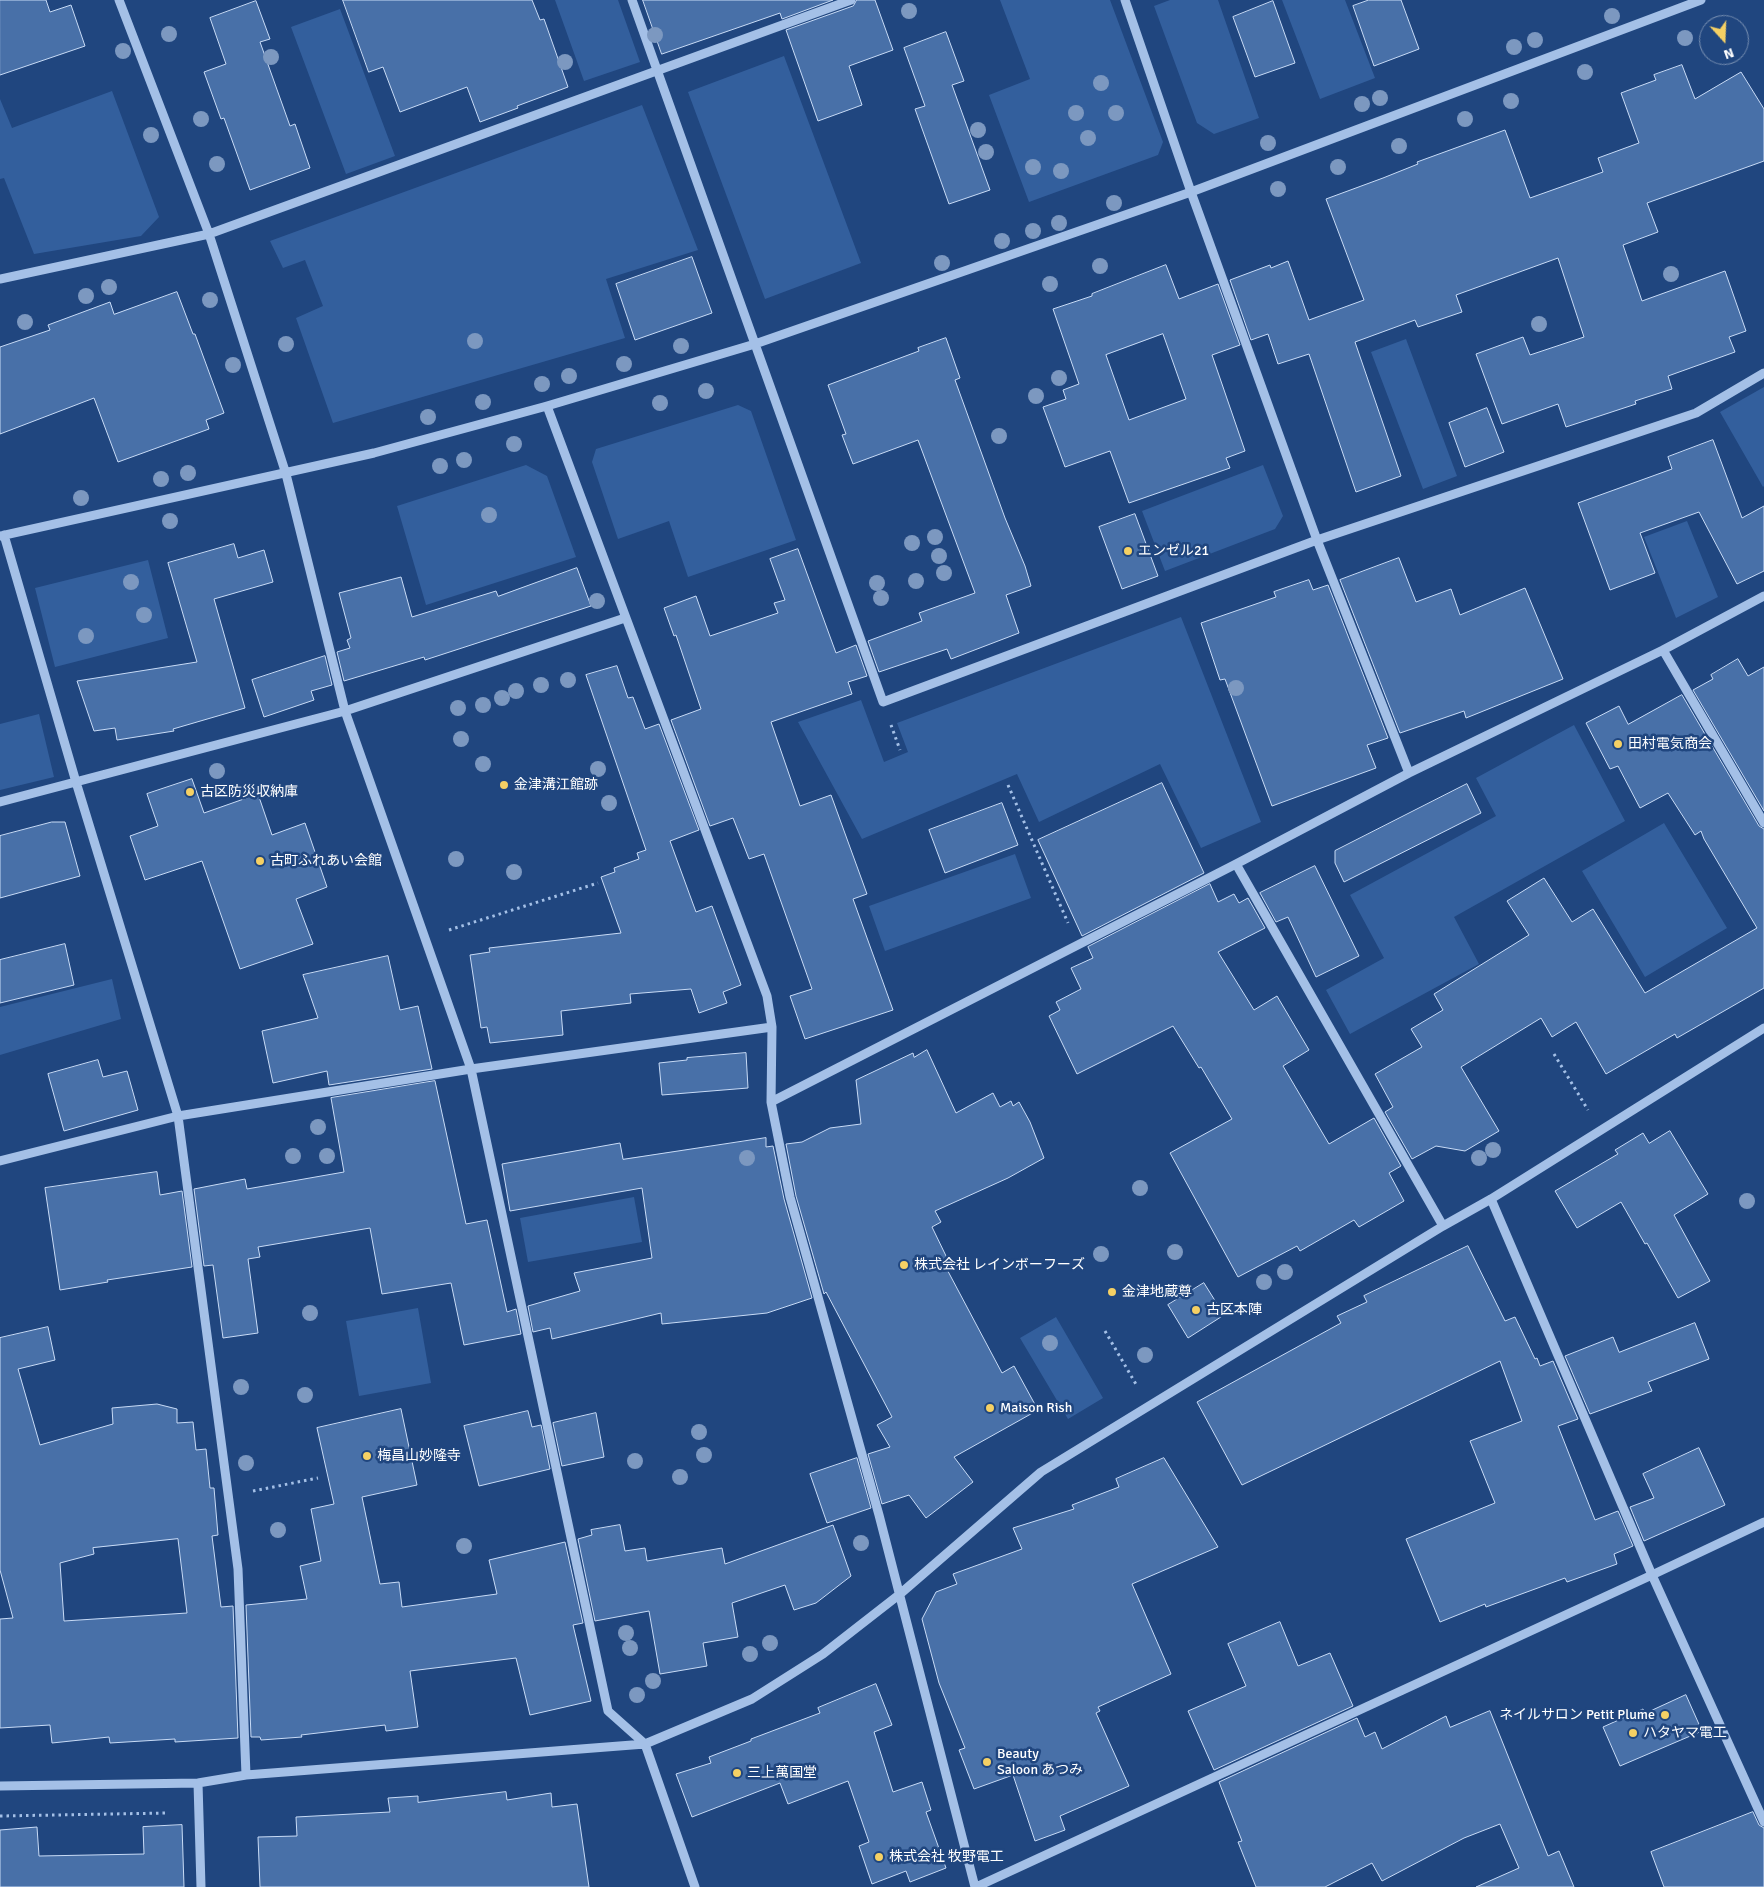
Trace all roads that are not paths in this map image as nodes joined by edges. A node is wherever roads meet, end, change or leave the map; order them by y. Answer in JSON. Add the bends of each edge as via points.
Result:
{"nodes":[{"id":1,"x":118,"y":0,"type":"edge"},
{"id":2,"x":632,"y":0,"type":"edge"},
{"id":3,"x":851,"y":0,"type":"edge"},
{"id":4,"x":1125,"y":0,"type":"edge"},
{"id":5,"x":1701,"y":0,"type":"edge"},
{"id":6,"x":656,"y":71,"type":"junction"},
{"id":7,"x":1191,"y":192,"type":"junction"},
{"id":8,"x":209,"y":234,"type":"junction"},
{"id":9,"x":0,"y":279,"type":"edge"},
{"id":10,"x":755,"y":344,"type":"junction"},
{"id":11,"x":1764,"y":373,"type":"edge"},
{"id":12,"x":547,"y":406,"type":"junction"},
{"id":13,"x":286,"y":474,"type":"junction"},
{"id":14,"x":2,"y":535,"type":"edge"},
{"id":15,"x":1317,"y":540,"type":"junction"},
{"id":16,"x":1764,"y":596,"type":"edge"},
{"id":17,"x":625,"y":618,"type":"junction"},
{"id":18,"x":1663,"y":650,"type":"junction"},
{"id":19,"x":345,"y":711,"type":"junction"},
{"id":20,"x":1409,"y":773,"type":"junction"},
{"id":21,"x":76,"y":782,"type":"junction"},
{"id":22,"x":0,"y":802,"type":"edge"},
{"id":23,"x":1764,"y":823,"type":"edge"},
{"id":24,"x":1236,"y":864,"type":"junction"},
{"id":25,"x":772,"y":1027,"type":"junction"},
{"id":26,"x":1764,"y":1028,"type":"edge"},
{"id":27,"x":471,"y":1069,"type":"junction"},
{"id":28,"x":771,"y":1102,"type":"junction"},
{"id":29,"x":178,"y":1116,"type":"junction"},
{"id":30,"x":0,"y":1161,"type":"edge"},
{"id":31,"x":1491,"y":1199,"type":"junction"},
{"id":32,"x":1443,"y":1226,"type":"junction"},
{"id":33,"x":1764,"y":1522,"type":"edge"},
{"id":34,"x":1652,"y":1575,"type":"junction"},
{"id":35,"x":900,"y":1594,"type":"junction"},
{"id":36,"x":645,"y":1744,"type":"junction"},
{"id":37,"x":246,"y":1775,"type":"junction"},
{"id":38,"x":198,"y":1784,"type":"junction"},
{"id":39,"x":0,"y":1786,"type":"edge"},
{"id":40,"x":1764,"y":1822,"type":"edge"},
{"id":41,"x":201,"y":1887,"type":"edge"},
{"id":42,"x":695,"y":1887,"type":"edge"},
{"id":43,"x":975,"y":1887,"type":"edge"}],
"edges":[{"from":1,"to":8,"type":"street"},
{"from":2,"to":6,"type":"street"},
{"from":3,"to":6,"type":"street"},
{"from":4,"to":7,"type":"street"},
{"from":5,"to":7,"type":"street"},
{"from":6,"to":8,"type":"street"},
{"from":6,"to":10,"type":"street"},
{"from":7,"to":10,"type":"street"},
{"from":7,"to":15,"type":"street"},
{"from":8,"to":9,"type":"street"},
{"from":8,"to":13,"type":"street"},
{"from":10,"to":12,"type":"street"},
{"from":10,"to":15,"type":"street","via":[[883,702]]},
{"from":11,"to":15,"type":"street","via":[[1696,413]]},
{"from":12,"to":13,"type":"street"},
{"from":12,"to":17,"type":"street"},
{"from":13,"to":14,"type":"street"},
{"from":13,"to":19,"type":"street"},
{"from":14,"to":21,"type":"street"},
{"from":15,"to":20,"type":"street"},
{"from":16,"to":18,"type":"street"},
{"from":17,"to":19,"type":"street"},
{"from":17,"to":25,"type":"street","via":[[767,996]]},
{"from":18,"to":20,"type":"street"},
{"from":18,"to":23,"type":"street"},
{"from":19,"to":21,"type":"street"},
{"from":19,"to":27,"type":"street"},
{"from":20,"to":24,"type":"street"},
{"from":21,"to":22,"type":"street"},
{"from":21,"to":29,"type":"street"},
{"from":24,"to":28,"type":"street"},
{"from":24,"to":32,"type":"street"},
{"from":25,"to":27,"type":"street"},
{"from":25,"to":28,"type":"street"},
{"from":26,"to":31,"type":"street"},
{"from":27,"to":29,"type":"street"},
{"from":27,"to":36,"type":"street","via":[[608,1711]]},
{"from":28,"to":35,"type":"street","via":[[790,1197]]},
{"from":29,"to":30,"type":"street"},
{"from":29,"to":37,"type":"street","via":[[238,1569]]},
{"from":31,"to":32,"type":"street"},
{"from":31,"to":34,"type":"street"},
{"from":32,"to":35,"type":"street","via":[[1041,1472]]},
{"from":33,"to":34,"type":"street"},
{"from":34,"to":40,"type":"street"},
{"from":34,"to":43,"type":"street"},
{"from":35,"to":36,"type":"street","via":[[823,1654],[752,1699]]},
{"from":35,"to":43,"type":"street"},
{"from":36,"to":37,"type":"street"},
{"from":36,"to":42,"type":"street"},
{"from":37,"to":38,"type":"street"},
{"from":38,"to":39,"type":"street"},
{"from":38,"to":41,"type":"street"}]}
